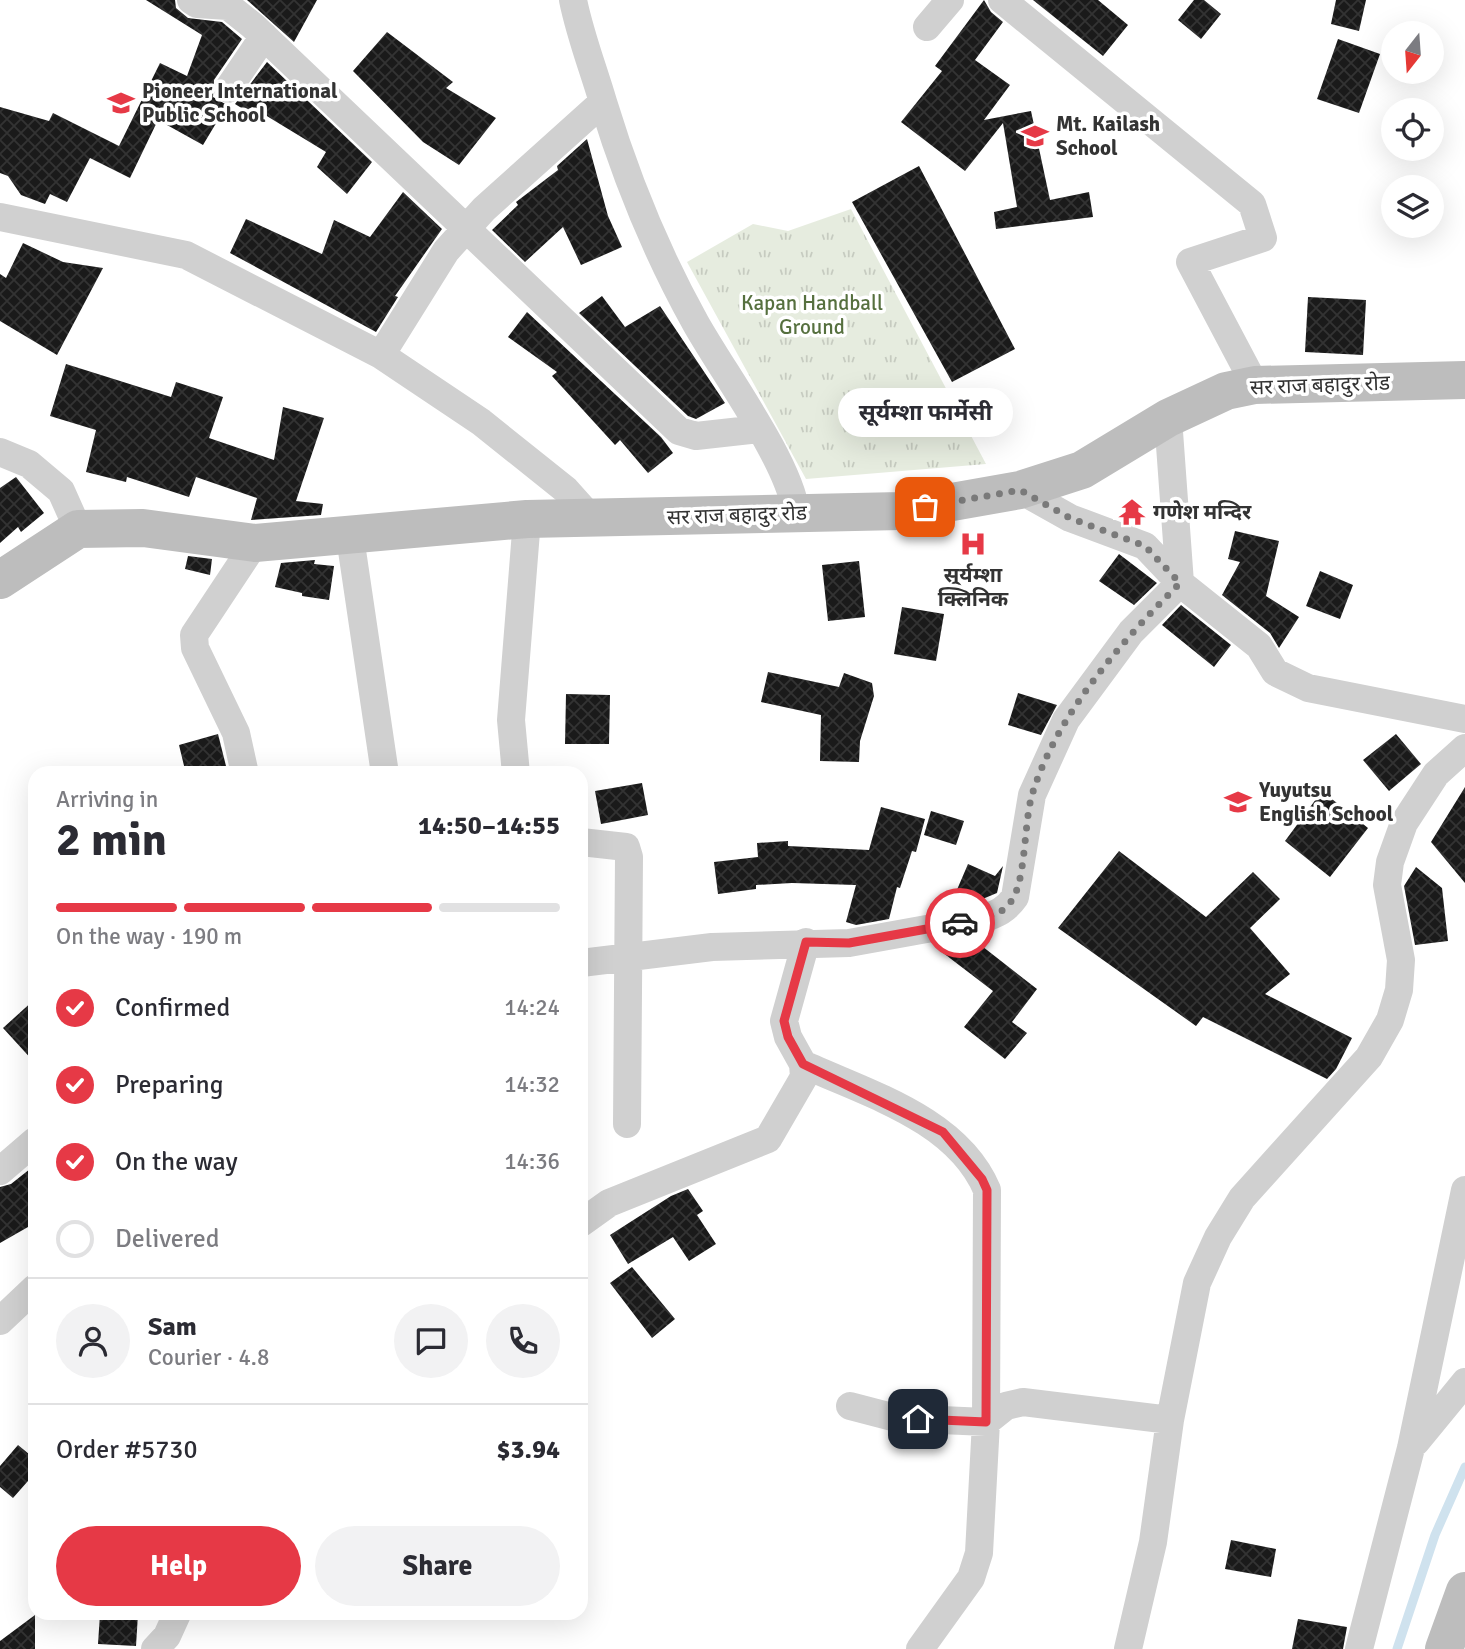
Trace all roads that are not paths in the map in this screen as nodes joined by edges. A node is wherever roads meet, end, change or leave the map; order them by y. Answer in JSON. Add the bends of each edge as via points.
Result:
{"nodes":[{"id":1,"x":191,"y":0,"type":"edge"},
{"id":2,"x":573,"y":0,"type":"edge"},
{"id":3,"x":950,"y":0,"type":"edge"},
{"id":4,"x":1002,"y":0,"type":"edge"},
{"id":5,"x":230,"y":3,"type":"edge"},
{"id":6,"x":927,"y":27,"type":"dead end"},
{"id":7,"x":264,"y":36,"type":"junction"},
{"id":8,"x":228,"y":89,"type":"dead end"},
{"id":9,"x":603,"y":102,"type":"junction"},
{"id":10,"x":0,"y":217,"type":"edge"},
{"id":11,"x":467,"y":228,"type":"junction"},
{"id":12,"x":381,"y":355,"type":"junction"},
{"id":13,"x":1465,"y":380,"type":"edge"},
{"id":14,"x":1255,"y":385,"type":"junction"},
{"id":15,"x":1168,"y":418,"type":"junction"},
{"id":16,"x":759,"y":429,"type":"junction"},
{"id":17,"x":0,"y":452,"type":"edge"},
{"id":18,"x":1020,"y":490,"type":"junction"},
{"id":19,"x":796,"y":513,"type":"junction"},
{"id":20,"x":527,"y":519,"type":"junction"},
{"id":21,"x":592,"y":519,"type":"junction"},
{"id":22,"x":78,"y":529,"type":"junction"},
{"id":23,"x":350,"y":537,"type":"junction"},
{"id":24,"x":255,"y":543,"type":"junction"},
{"id":25,"x":0,"y":580,"type":"edge"},
{"id":26,"x":1180,"y":583,"type":"junction"},
{"id":27,"x":1465,"y":719,"type":"edge"},
{"id":28,"x":1465,"y":748,"type":"edge"},
{"id":29,"x":242,"y":766,"type":"edge"},
{"id":30,"x":384,"y":766,"type":"edge"},
{"id":31,"x":515,"y":766,"type":"edge"},
{"id":32,"x":588,"y":843,"type":"edge"},
{"id":33,"x":806,"y":942,"type":"junction"},
{"id":34,"x":628,"y":958,"type":"junction"},
{"id":35,"x":588,"y":962,"type":"edge"},
{"id":36,"x":803,"y":1064,"type":"junction"},
{"id":37,"x":627,"y":1124,"type":"dead end"},
{"id":38,"x":28,"y":1147,"type":"edge"},
{"id":39,"x":0,"y":1171,"type":"edge"},
{"id":40,"x":1465,"y":1189,"type":"edge"},
{"id":41,"x":588,"y":1218,"type":"edge"},
{"id":42,"x":28,"y":1295,"type":"edge"},
{"id":43,"x":0,"y":1321,"type":"edge"},
{"id":44,"x":1465,"y":1382,"type":"edge"},
{"id":45,"x":850,"y":1406,"type":"dead end"},
{"id":46,"x":1170,"y":1420,"type":"junction"},
{"id":47,"x":986,"y":1422,"type":"junction"},
{"id":48,"x":1411,"y":1448,"type":"junction"},
{"id":49,"x":1465,"y":1591,"type":"edge"},
{"id":50,"x":174,"y":1620,"type":"edge"},
{"id":51,"x":155,"y":1649,"type":"edge"},
{"id":52,"x":920,"y":1649,"type":"edge"},
{"id":53,"x":1128,"y":1649,"type":"edge"},
{"id":54,"x":1359,"y":1649,"type":"edge"},
{"id":55,"x":1444,"y":1649,"type":"edge"}],
"edges":[{"from":1,"to":5,"type":"street","via":[[197,4]]},
{"from":2,"to":9,"type":"street"},
{"from":3,"to":6,"type":"street"},
{"from":4,"to":14,"type":"street","via":[[1252,204],[1262,239],[1190,262]]},
{"from":5,"to":7,"type":"street"},
{"from":7,"to":8,"type":"street"},
{"from":7,"to":11,"type":"street"},
{"from":9,"to":11,"type":"street"},
{"from":9,"to":16,"type":"street","via":[[646,226]]},
{"from":10,"to":12,"type":"street","via":[[186,255]]},
{"from":11,"to":12,"type":"street","via":[[446,251]]},
{"from":11,"to":16,"type":"street","via":[[679,430],[696,436]]},
{"from":12,"to":21,"type":"street","via":[[481,422],[566,490]]},
{"from":13,"to":14,"type":"street","name":"सर राज बहादुर रोड"},
{"from":14,"to":15,"type":"street","name":"सर राज बहादुर रोड","via":[[1226,391]]},
{"from":15,"to":18,"type":"street","name":"सर राज बहादुर रोड","via":[[1082,470]]},
{"from":15,"to":26,"type":"street"},
{"from":16,"to":19,"type":"street","via":[[794,495]]},
{"from":17,"to":22,"type":"street","via":[[29,464],[61,491]]},
{"from":18,"to":19,"type":"street","name":"सर राज बहादुर रोड","via":[[901,511]]},
{"from":18,"to":26,"type":"street","via":[[1070,518],[1145,546]]},
{"from":19,"to":21,"type":"street","name":"सर राज बहादुर रोड"},
{"from":20,"to":21,"type":"street","name":"सर राज बहादुर रोड"},
{"from":20,"to":23,"type":"street","name":"सर राज बहादुर रोड"},
{"from":20,"to":31,"type":"street","via":[[511,720]]},
{"from":22,"to":24,"type":"street","name":"सर राज बहादुर रोड","via":[[142,528]]},
{"from":22,"to":25,"type":"street"},
{"from":23,"to":24,"type":"street","name":"सर राज बहादुर रोड"},
{"from":23,"to":30,"type":"street"},
{"from":24,"to":29,"type":"street","via":[[194,635],[195,648],[236,733]]},
{"from":26,"to":27,"type":"street","via":[[1250,637],[1275,672],[1290,681]]},
{"from":26,"to":33,"type":"street","via":[[1131,632],[1066,720],[1032,795],[1015,897],[1009,905],[1000,912],[956,923],[849,943]]},
{"from":28,"to":46,"type":"street","via":[[1436,774],[1404,823],[1390,862],[1387,886],[1401,960],[1390,1020],[1369,1057],[1242,1198],[1218,1237],[1197,1283]]},
{"from":32,"to":34,"type":"street","via":[[626,847]]},
{"from":33,"to":34,"type":"street"},
{"from":33,"to":36,"type":"street","via":[[784,1021]]},
{"from":34,"to":35,"type":"street"},
{"from":34,"to":37,"type":"street"},
{"from":36,"to":41,"type":"street","via":[[804,1077],[768,1139],[609,1203]]},
{"from":36,"to":47,"type":"street","via":[[943,1132],[982,1179],[987,1190]]},
{"from":38,"to":39,"type":"street"},
{"from":40,"to":48,"type":"street"},
{"from":42,"to":43,"type":"street"},
{"from":44,"to":48,"type":"street"},
{"from":45,"to":47,"type":"street","via":[[896,1418]]},
{"from":46,"to":47,"type":"street","via":[[1023,1402],[1006,1405]]},
{"from":46,"to":53,"type":"street","via":[[1153,1542]]},
{"from":47,"to":52,"type":"street","via":[[979,1553],[971,1578]]},
{"from":48,"to":54,"type":"street"},
{"from":49,"to":55,"type":"street"},
{"from":50,"to":51,"type":"street"}]}
